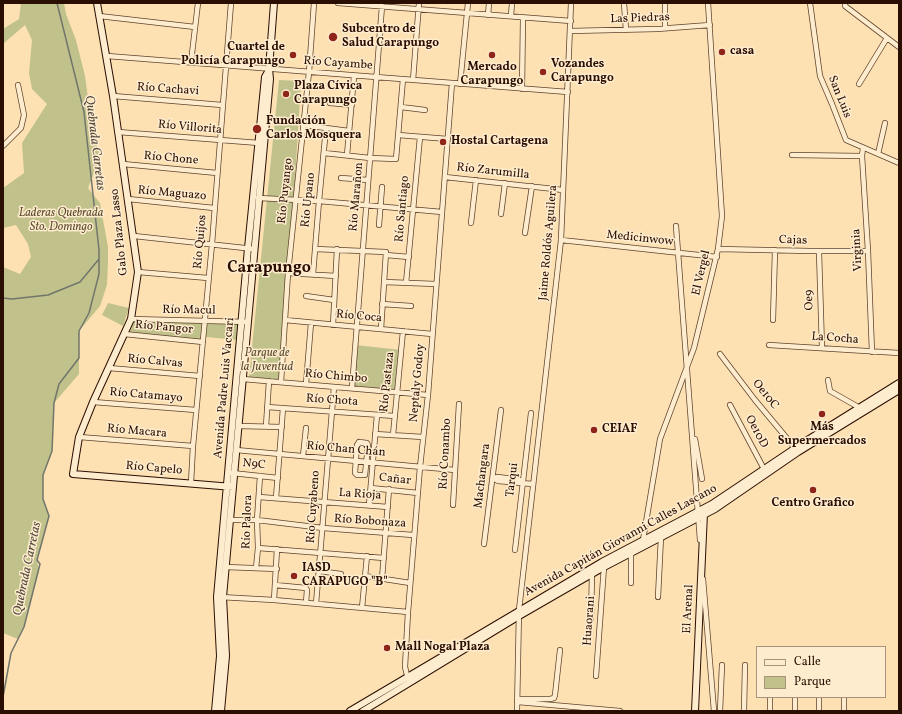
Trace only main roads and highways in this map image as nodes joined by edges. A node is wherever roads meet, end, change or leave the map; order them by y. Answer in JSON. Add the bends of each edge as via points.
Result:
{"nodes":[{"id":1,"x":97,"y":3,"type":"edge"},
{"id":2,"x":274,"y":3,"type":"edge"},
{"id":3,"x":269,"y":69,"type":"junction"},
{"id":4,"x":251,"y":248,"type":"junction"},
{"id":5,"x":244,"y":322,"type":"junction"},
{"id":6,"x":898,"y":386,"type":"edge"},
{"id":7,"x":231,"y":473,"type":"junction"},
{"id":8,"x":73,"y":474,"type":"joint"},
{"id":9,"x":230,"y":487,"type":"junction"},
{"id":10,"x":704,"y":511,"type":"junction"},
{"id":11,"x":220,"y":597,"type":"junction"},
{"id":12,"x":519,"y":613,"type":"junction"},
{"id":13,"x":408,"y":680,"type":"junction"},
{"id":14,"x":215,"y":711,"type":"edge"},
{"id":15,"x":221,"y":711,"type":"edge"},
{"id":16,"x":350,"y":711,"type":"edge"},
{"id":17,"x":363,"y":711,"type":"edge"},
{"id":18,"x":695,"y":711,"type":"edge"}],
"edges":[{"from":1,"to":8,"type":"main road","name":"Galo Plaza Lasso","via":[[138,272],[131,320],[79,437]]},
{"from":2,"to":3,"type":"main road","name":"Avenida Padre Luis Vaccari"},
{"from":3,"to":4,"type":"main road","name":"Avenida Padre Luis Vaccari"},
{"from":3,"to":4,"type":"main road","name":"Avenida Padre Luis Vaccari","via":[[265,77]]},
{"from":4,"to":5,"type":"main road","name":"Avenida Padre Luis Vaccari"},
{"from":5,"to":7,"type":"main road","name":"Avenida Padre Luis Vaccari"},
{"from":5,"to":7,"type":"main road","name":"Avenida Padre Luis Vaccari","via":[[243,379],[236,450]]},
{"from":6,"to":10,"type":"main road","name":"Avenida Capitán Giovanni Calles Lascano"},
{"from":6,"to":10,"type":"main road","name":"Avenida Capitán Giovanni Calles Lascano","via":[[795,448]]},
{"from":7,"to":9,"type":"main road","name":"Avenida Padre Luis Vaccari"},
{"from":8,"to":9,"type":"main road","name":"Río Capelo"},
{"from":9,"to":11,"type":"main road","name":"Avenida Padre Luis Vaccari"},
{"from":9,"to":11,"type":"main road","name":"Avenida Padre Luis Vaccari","via":[[226,567]]},
{"from":10,"to":12,"type":"main road","name":"Avenida Capitán Giovanni Calles Lascano","via":[[661,537]]},
{"from":10,"to":12,"type":"main road","name":"Avenida Capitán Giovanni Calles Lascano","via":[[643,540]]},
{"from":10,"to":18,"type":"main road","name":"El Arenal"},
{"from":11,"to":14,"type":"main road","name":"Avenida Padre Luis Vaccari","via":[[220,656]]},
{"from":11,"to":15,"type":"main road","name":"Avenida Padre Luis Vaccari","via":[[226,656]]},
{"from":12,"to":13,"type":"main road","name":"Avenida Capitán Giovanni Calles Lascano"},
{"from":13,"to":16,"type":"main road","name":"Avenida Capitán Giovanni Calles Lascano"},
{"from":13,"to":17,"type":"main road","name":"Avenida Capitán Giovanni Calles Lascano"}]}
